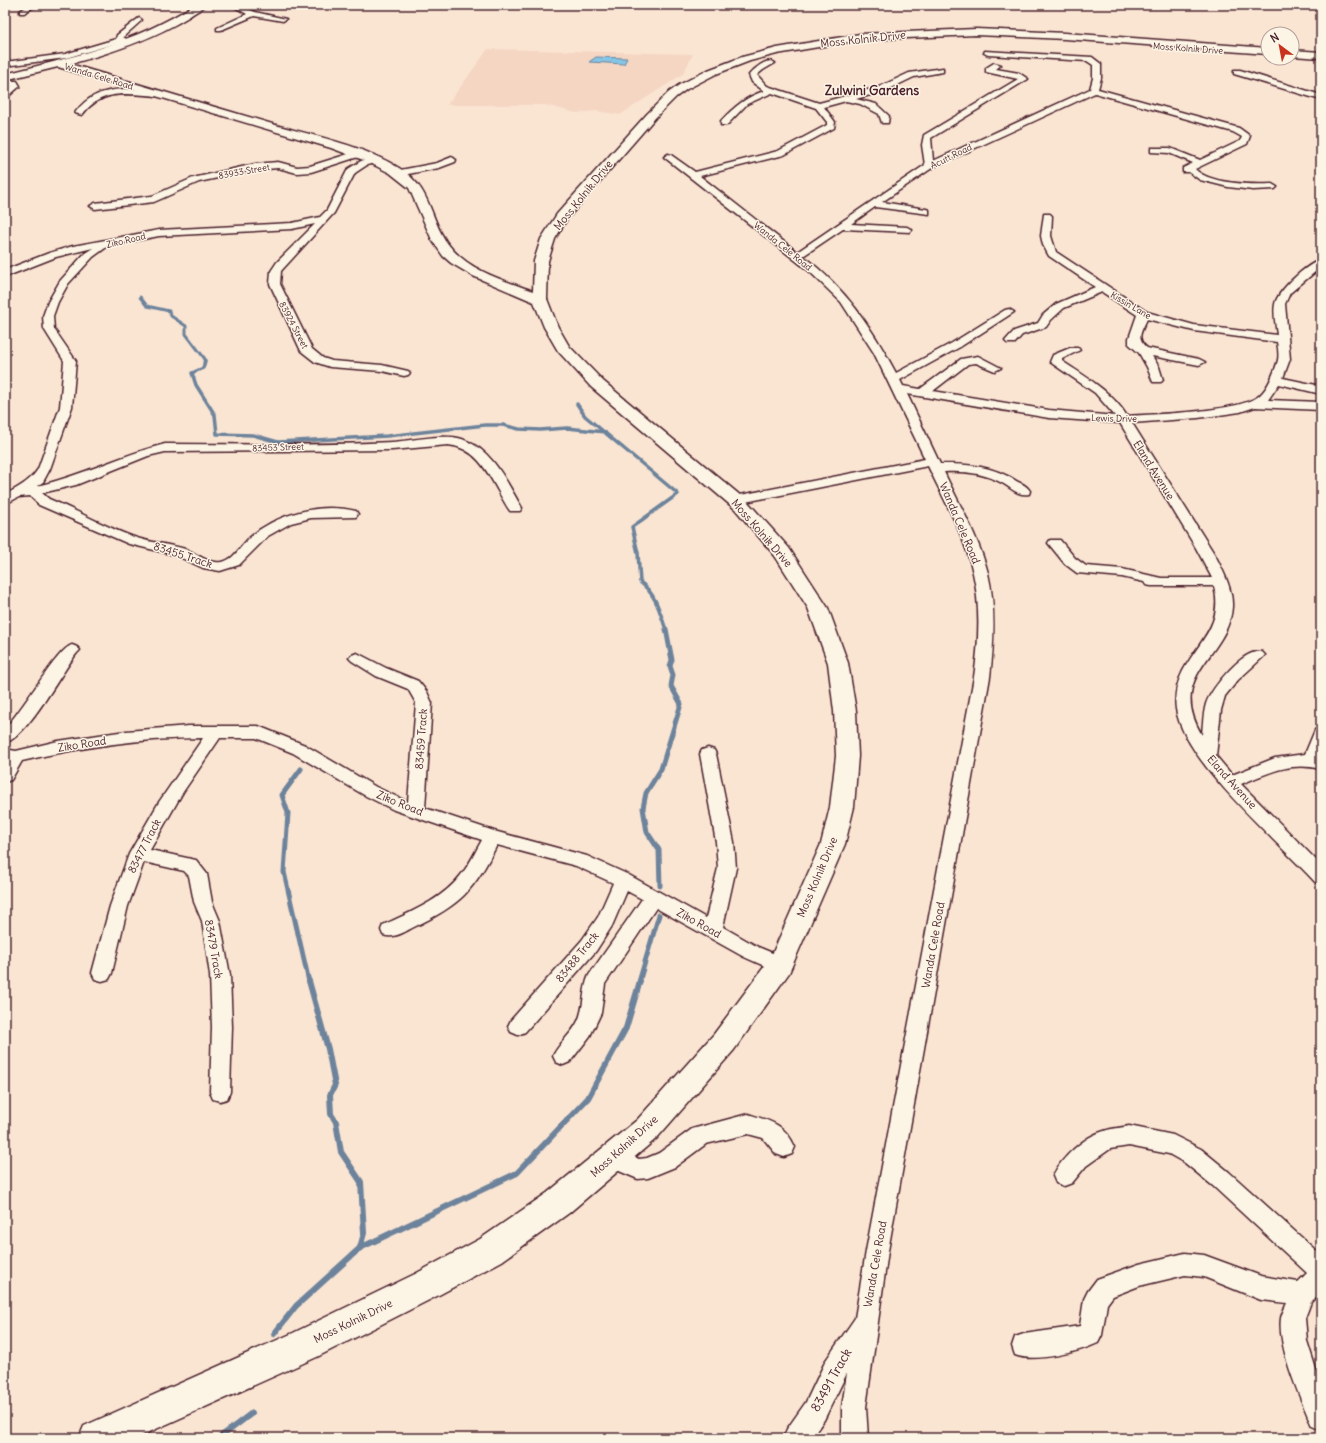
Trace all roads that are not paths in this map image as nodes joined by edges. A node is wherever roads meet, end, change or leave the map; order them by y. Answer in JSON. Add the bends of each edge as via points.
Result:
{"nodes":[{"id":1,"x":28,"y":5,"type":"edge"},
{"id":2,"x":200,"y":5,"type":"edge"},
{"id":3,"x":234,"y":5,"type":"edge"},
{"id":4,"x":22,"y":12,"type":"dead end"},
{"id":5,"x":253,"y":14,"type":"junction"},
{"id":6,"x":139,"y":20,"type":"dead end"},
{"id":7,"x":283,"y":20,"type":"dead end"},
{"id":8,"x":219,"y":29,"type":"dead end"},
{"id":9,"x":965,"y":33,"type":"junction"},
{"id":10,"x":1219,"y":36,"type":"dead end"},
{"id":11,"x":1203,"y":37,"type":"dead end"},
{"id":12,"x":123,"y":41,"type":"junction"},
{"id":13,"x":1169,"y":44,"type":"junction"},
{"id":14,"x":1260,"y":51,"type":"edge"},
{"id":15,"x":1260,"y":52,"type":"edge"},
{"id":16,"x":1260,"y":52,"type":"edge"},
{"id":17,"x":988,"y":54,"type":"dead end"},
{"id":18,"x":1300,"y":55,"type":"edge"},
{"id":19,"x":1321,"y":56,"type":"edge"},
{"id":20,"x":771,"y":63,"type":"dead end"},
{"id":21,"x":5,"y":64,"type":"edge"},
{"id":22,"x":59,"y":64,"type":"junction"},
{"id":23,"x":997,"y":65,"type":"dead end"},
{"id":24,"x":940,"y":70,"type":"dead end"},
{"id":25,"x":1238,"y":72,"type":"dead end"},
{"id":26,"x":5,"y":77,"type":"edge"},
{"id":27,"x":5,"y":83,"type":"edge"},
{"id":28,"x":1301,"y":83,"type":"dead end"},
{"id":29,"x":1094,"y":90,"type":"junction"},
{"id":30,"x":1321,"y":90,"type":"edge"},
{"id":31,"x":771,"y":91,"type":"junction"},
{"id":32,"x":158,"y":94,"type":"junction"},
{"id":33,"x":1309,"y":94,"type":"junction"},
{"id":34,"x":5,"y":97,"type":"edge"},
{"id":35,"x":1321,"y":98,"type":"edge"},
{"id":36,"x":845,"y":99,"type":"junction"},
{"id":37,"x":819,"y":106,"type":"junction"},
{"id":38,"x":78,"y":113,"type":"dead end"},
{"id":39,"x":884,"y":121,"type":"dead end"},
{"id":40,"x":724,"y":123,"type":"dead end"},
{"id":41,"x":1154,"y":150,"type":"dead end"},
{"id":42,"x":358,"y":154,"type":"junction"},
{"id":43,"x":668,"y":157,"type":"dead end"},
{"id":44,"x":375,"y":160,"type":"junction"},
{"id":45,"x":452,"y":160,"type":"dead end"},
{"id":46,"x":1199,"y":163,"type":"junction"},
{"id":47,"x":929,"y":166,"type":"junction"},
{"id":48,"x":398,"y":173,"type":"junction"},
{"id":49,"x":693,"y":174,"type":"junction"},
{"id":50,"x":1272,"y":187,"type":"dead end"},
{"id":51,"x":874,"y":204,"type":"junction"},
{"id":52,"x":95,"y":206,"type":"dead end"},
{"id":53,"x":926,"y":212,"type":"dead end"},
{"id":54,"x":1047,"y":216,"type":"dead end"},
{"id":55,"x":323,"y":218,"type":"junction"},
{"id":56,"x":842,"y":226,"type":"junction"},
{"id":57,"x":906,"y":230,"type":"dead end"},
{"id":58,"x":106,"y":244,"type":"junction"},
{"id":59,"x":797,"y":256,"type":"junction"},
{"id":60,"x":1321,"y":264,"type":"edge"},
{"id":61,"x":5,"y":274,"type":"edge"},
{"id":62,"x":530,"y":274,"type":"junction"},
{"id":63,"x":496,"y":280,"type":"junction"},
{"id":64,"x":1102,"y":288,"type":"junction"},
{"id":65,"x":540,"y":299,"type":"junction"},
{"id":66,"x":1008,"y":312,"type":"dead end"},
{"id":67,"x":1143,"y":314,"type":"junction"},
{"id":68,"x":1283,"y":339,"type":"junction"},
{"id":69,"x":1011,"y":341,"type":"dead end"},
{"id":70,"x":1074,"y":350,"type":"dead end"},
{"id":71,"x":1143,"y":351,"type":"junction"},
{"id":72,"x":1199,"y":362,"type":"dead end"},
{"id":73,"x":995,"y":368,"type":"dead end"},
{"id":74,"x":404,"y":373,"type":"dead end"},
{"id":75,"x":1157,"y":380,"type":"dead end"},
{"id":76,"x":1276,"y":380,"type":"junction"},
{"id":77,"x":895,"y":384,"type":"junction"},
{"id":78,"x":1321,"y":390,"type":"edge"},
{"id":79,"x":923,"y":393,"type":"junction"},
{"id":80,"x":1254,"y":403,"type":"junction"},
{"id":81,"x":1321,"y":406,"type":"edge"},
{"id":82,"x":1124,"y":420,"type":"junction"},
{"id":83,"x":934,"y":464,"type":"junction"},
{"id":84,"x":34,"y":491,"type":"junction"},
{"id":85,"x":1024,"y":491,"type":"dead end"},
{"id":86,"x":10,"y":497,"type":"edge"},
{"id":87,"x":735,"y":500,"type":"junction"},
{"id":88,"x":515,"y":508,"type":"dead end"},
{"id":89,"x":351,"y":514,"type":"dead end"},
{"id":90,"x":1055,"y":543,"type":"dead end"},
{"id":91,"x":1139,"y":582,"type":"dead end"},
{"id":92,"x":1161,"y":582,"type":"junction"},
{"id":93,"x":1220,"y":582,"type":"junction"},
{"id":94,"x":72,"y":650,"type":"dead end"},
{"id":95,"x":1257,"y":655,"type":"dead end"},
{"id":96,"x":357,"y":658,"type":"dead end"},
{"id":97,"x":215,"y":733,"type":"junction"},
{"id":98,"x":1321,"y":734,"type":"edge"},
{"id":99,"x":5,"y":737,"type":"edge"},
{"id":100,"x":708,"y":754,"type":"dead end"},
{"id":101,"x":10,"y":756,"type":"edge"},
{"id":102,"x":1208,"y":757,"type":"junction"},
{"id":103,"x":1316,"y":761,"type":"edge"},
{"id":104,"x":5,"y":776,"type":"edge"},
{"id":105,"x":1230,"y":782,"type":"junction"},
{"id":106,"x":416,"y":810,"type":"junction"},
{"id":107,"x":492,"y":837,"type":"junction"},
{"id":108,"x":138,"y":854,"type":"junction"},
{"id":109,"x":1321,"y":877,"type":"edge"},
{"id":110,"x":623,"y":880,"type":"junction"},
{"id":111,"x":653,"y":898,"type":"junction"},
{"id":112,"x":390,"y":930,"type":"dead end"},
{"id":113,"x":713,"y":930,"type":"junction"},
{"id":114,"x":780,"y":965,"type":"junction"},
{"id":115,"x":102,"y":973,"type":"dead end"},
{"id":116,"x":518,"y":1026,"type":"dead end"},
{"id":117,"x":563,"y":1056,"type":"dead end"},
{"id":118,"x":220,"y":1092,"type":"dead end"},
{"id":119,"x":784,"y":1147,"type":"dead end"},
{"id":120,"x":613,"y":1158,"type":"junction"},
{"id":121,"x":1064,"y":1176,"type":"dead end"},
{"id":122,"x":1321,"y":1270,"type":"edge"},
{"id":123,"x":1321,"y":1276,"type":"edge"},
{"id":124,"x":1302,"y":1294,"type":"junction"},
{"id":125,"x":865,"y":1322,"type":"junction"},
{"id":126,"x":1024,"y":1346,"type":"dead end"},
{"id":127,"x":1321,"y":1417,"type":"edge"},
{"id":128,"x":96,"y":1438,"type":"edge"},
{"id":129,"x":796,"y":1438,"type":"edge"},
{"id":130,"x":855,"y":1438,"type":"edge"}],
"edges":[{"from":1,"to":4,"type":"street","via":[[31,7]]},
{"from":2,"to":12,"type":"main road","name":"Wanda Cele Road","via":[[165,26]]},
{"from":3,"to":5,"type":"street"},
{"from":5,"to":7,"type":"street"},
{"from":5,"to":8,"type":"street"},
{"from":6,"to":12,"type":"street","via":[[119,36]]},
{"from":9,"to":13,"type":"main road","name":"Moss Kolnik Drive","via":[[1031,34]]},
{"from":9,"to":15,"type":"main road","name":"Moss Kolnik Drive"},
{"from":9,"to":62,"type":"main road","name":"Moss Kolnik Drive","via":[[867,37],[801,46],[746,59],[683,87],[651,116],[562,217],[548,239],[541,261]]},
{"from":10,"to":14,"type":"main road","via":[[1233,46]]},
{"from":11,"to":13,"type":"main road","via":[[1195,42]]},
{"from":12,"to":21,"type":"street","via":[[66,56]]},
{"from":12,"to":22,"type":"main road","name":"Wanda Cele Road"},
{"from":13,"to":16,"type":"main road","name":"Moss Kolnik Drive"},
{"from":17,"to":29,"type":"street","via":[[1089,59],[1097,64]]},
{"from":18,"to":19,"type":"main road"},
{"from":20,"to":31,"type":"street","via":[[753,75],[758,84]]},
{"from":22,"to":26,"type":"main road"},
{"from":22,"to":32,"type":"main road","name":"Wanda Cele Road"},
{"from":23,"to":47,"type":"street","via":[[989,70],[1024,79],[927,137]]},
{"from":24,"to":36,"type":"street","via":[[912,75],[888,87]]},
{"from":25,"to":33,"type":"street"},
{"from":27,"to":34,"type":"street","via":[[16,86]]},
{"from":28,"to":30,"type":"street"},
{"from":29,"to":46,"type":"street","via":[[1236,130],[1246,136],[1244,142]]},
{"from":29,"to":47,"type":"street","name":"Acutt Road"},
{"from":30,"to":33,"type":"street"},
{"from":31,"to":37,"type":"street"},
{"from":31,"to":40,"type":"street","via":[[740,104]]},
{"from":32,"to":38,"type":"street","via":[[125,91],[108,93],[88,102]]},
{"from":32,"to":42,"type":"main road","name":"Wanda Cele Road"},
{"from":33,"to":35,"type":"street"},
{"from":36,"to":37,"type":"street"},
{"from":36,"to":39,"type":"street","via":[[878,109],[885,116]]},
{"from":37,"to":49,"type":"street","via":[[831,122],[831,126],[792,148],[769,157]]},
{"from":41,"to":46,"type":"street","via":[[1170,151]]},
{"from":42,"to":44,"type":"main road","name":"Wanda Cele Road"},
{"from":42,"to":52,"type":"street","name":"83933 Street","via":[[311,169],[264,166],[204,179],[146,201]]},
{"from":43,"to":49,"type":"street","name":"Wanda Cele Road"},
{"from":44,"to":48,"type":"main road","name":"Wanda Cele Road"},
{"from":44,"to":55,"type":"street","via":[[351,171],[332,211]]},
{"from":45,"to":48,"type":"street"},
{"from":46,"to":50,"type":"street","via":[[1188,169],[1198,175],[1236,186]]},
{"from":47,"to":51,"type":"street","name":"Acutt Road"},
{"from":48,"to":63,"type":"main road","name":"Wanda Cele Road","via":[[419,193],[437,239],[448,254],[466,268]]},
{"from":49,"to":59,"type":"street","name":"Wanda Cele Road"},
{"from":51,"to":53,"type":"street"},
{"from":51,"to":56,"type":"street","name":"Acutt Road"},
{"from":54,"to":64,"type":"street","name":"Kissin Lane","via":[[1046,240],[1052,254]]},
{"from":55,"to":58,"type":"street","name":"Ziko Road","via":[[286,226],[159,233]]},
{"from":55,"to":74,"type":"street","name":"83924 Street","via":[[317,228],[276,271],[275,284],[307,351],[330,364],[382,368]]},
{"from":56,"to":57,"type":"street"},
{"from":56,"to":59,"type":"street","name":"Acutt Road"},
{"from":58,"to":61,"type":"street","via":[[62,251]]},
{"from":58,"to":86,"type":"street","name":"Ziko Road","via":[[94,250],[76,268],[53,302],[48,316],[49,329],[70,361],[66,408],[44,469],[31,485]]},
{"from":59,"to":77,"type":"street","name":"Wanda Cele Road","via":[[844,299],[870,337]]},
{"from":60,"to":68,"type":"street","name":"Lewis Drive","via":[[1309,271],[1286,292],[1280,304]]},
{"from":62,"to":63,"type":"main road"},
{"from":62,"to":65,"type":"main road","name":"Moss Kolnik Drive"},
{"from":63,"to":65,"type":"main road","name":"Wanda Cele Road"},
{"from":64,"to":67,"type":"street","name":"Kissin Lane"},
{"from":64,"to":69,"type":"street","via":[[1058,308],[1047,316],[1042,325],[1018,333]]},
{"from":65,"to":87,"type":"main road","name":"Moss Kolnik Drive","via":[[551,327],[564,348],[597,384]]},
{"from":66,"to":77,"type":"street"},
{"from":67,"to":68,"type":"street","name":"Kissin Lane","via":[[1195,329]]},
{"from":67,"to":71,"type":"street","via":[[1134,338],[1135,344]]},
{"from":68,"to":76,"type":"street","name":"Lewis Drive","via":[[1284,359]]},
{"from":70,"to":82,"type":"street","name":"Eland Avenue","via":[[1057,357],[1055,359],[1058,365],[1099,391]]},
{"from":71,"to":72,"type":"street"},
{"from":71,"to":75,"type":"street","via":[[1153,367]]},
{"from":73,"to":79,"type":"street","via":[[978,360],[965,361]]},
{"from":76,"to":78,"type":"street"},
{"from":76,"to":80,"type":"street","name":"Lewis Drive","via":[[1264,398]]},
{"from":77,"to":79,"type":"street","name":"Lewis Drive"},
{"from":77,"to":83,"type":"street","name":"Wanda Cele Road"},
{"from":79,"to":82,"type":"street","name":"Lewis Drive","via":[[1049,414]]},
{"from":80,"to":81,"type":"street"},
{"from":80,"to":82,"type":"street","name":"Lewis Drive","via":[[1225,411]]},
{"from":82,"to":93,"type":"street","name":"Eland Avenue","via":[[1212,563]]},
{"from":83,"to":85,"type":"street","via":[[983,469]]},
{"from":83,"to":87,"type":"street"},
{"from":83,"to":125,"type":"street","name":"Wanda Cele Road","via":[[969,540],[981,574],[986,604],[987,642]]},
{"from":84,"to":86,"type":"street","name":"83453 Street"},
{"from":84,"to":88,"type":"street","name":"83453 Street","via":[[71,482],[144,453],[164,448],[392,446],[448,441],[458,442],[474,450],[492,467]]},
{"from":84,"to":89,"type":"street","name":"83455 Track","via":[[44,502],[128,540],[180,552],[210,566],[220,567],[233,563],[259,536],[285,520],[296,516],[334,512]]},
{"from":87,"to":114,"type":"main road","name":"Moss Kolnik Drive","via":[[782,552],[818,608],[838,663],[845,711],[847,756],[840,815],[833,844]]},
{"from":90,"to":92,"type":"street","via":[[1070,561],[1082,570],[1122,573]]},
{"from":91,"to":92,"type":"street"},
{"from":92,"to":93,"type":"street"},
{"from":93,"to":102,"type":"street","name":"Eland Avenue","via":[[1225,597],[1224,612],[1216,631],[1188,673],[1183,693],[1184,709],[1190,728]]},
{"from":94,"to":99,"type":"street","via":[[60,663],[29,712]]},
{"from":95,"to":102,"type":"street","via":[[1223,687],[1214,703]]},
{"from":96,"to":106,"type":"street","name":"83459 Track","via":[[381,672],[413,685],[423,698]]},
{"from":97,"to":101,"type":"street","name":"Ziko Road","via":[[189,732],[126,737]]},
{"from":97,"to":106,"type":"street","name":"Ziko Road","via":[[258,732],[272,736],[380,796],[400,806]]},
{"from":97,"to":108,"type":"street","name":"83477 Track","via":[[183,777]]},
{"from":98,"to":103,"type":"street"},
{"from":100,"to":113,"type":"street","via":[[725,842],[727,868]]},
{"from":101,"to":104,"type":"street"},
{"from":102,"to":105,"type":"street","name":"Eland Avenue"},
{"from":103,"to":105,"type":"street","via":[[1290,760]]},
{"from":105,"to":109,"type":"street","name":"Eland Avenue"},
{"from":106,"to":107,"type":"street","name":"Ziko Road"},
{"from":107,"to":110,"type":"street","name":"Ziko Road","via":[[581,861]]},
{"from":107,"to":112,"type":"street","via":[[477,865],[458,891],[447,900]]},
{"from":108,"to":115,"type":"street","name":"83477 Track","via":[[125,886]]},
{"from":108,"to":118,"type":"street","name":"83479 Track","via":[[190,865],[198,874],[203,902],[211,921],[220,975]]},
{"from":110,"to":111,"type":"street","name":"Ziko Road"},
{"from":110,"to":116,"type":"street","name":"83488 Track","via":[[598,932]]},
{"from":111,"to":113,"type":"street","name":"Ziko Road"},
{"from":111,"to":117,"type":"street","via":[[596,981],[592,991],[592,1012],[584,1032]]},
{"from":113,"to":114,"type":"street","name":"Ziko Road"},
{"from":114,"to":120,"type":"main road","name":"Moss Kolnik Drive","via":[[724,1042],[647,1129]]},
{"from":119,"to":120,"type":"street","via":[[770,1131],[748,1124],[700,1136],[667,1160],[648,1168],[638,1169]]},
{"from":120,"to":128,"type":"main road","name":"Moss Kolnik Drive","via":[[558,1203],[491,1250],[305,1345]]},
{"from":121,"to":122,"type":"street","via":[[1078,1159],[1105,1140],[1129,1136],[1173,1145],[1193,1156],[1221,1179]]},
{"from":123,"to":124,"type":"street"},
{"from":124,"to":126,"type":"street","via":[[1261,1288],[1204,1266],[1185,1264],[1139,1275],[1105,1287],[1096,1299],[1090,1335],[1067,1341]]},
{"from":124,"to":127,"type":"street","via":[[1293,1318],[1295,1341],[1303,1371]]},
{"from":125,"to":129,"type":"street","name":"83491 Track","via":[[815,1410]]},
{"from":125,"to":130,"type":"street","name":"Wanda Cele Road","via":[[854,1407]]}]}
